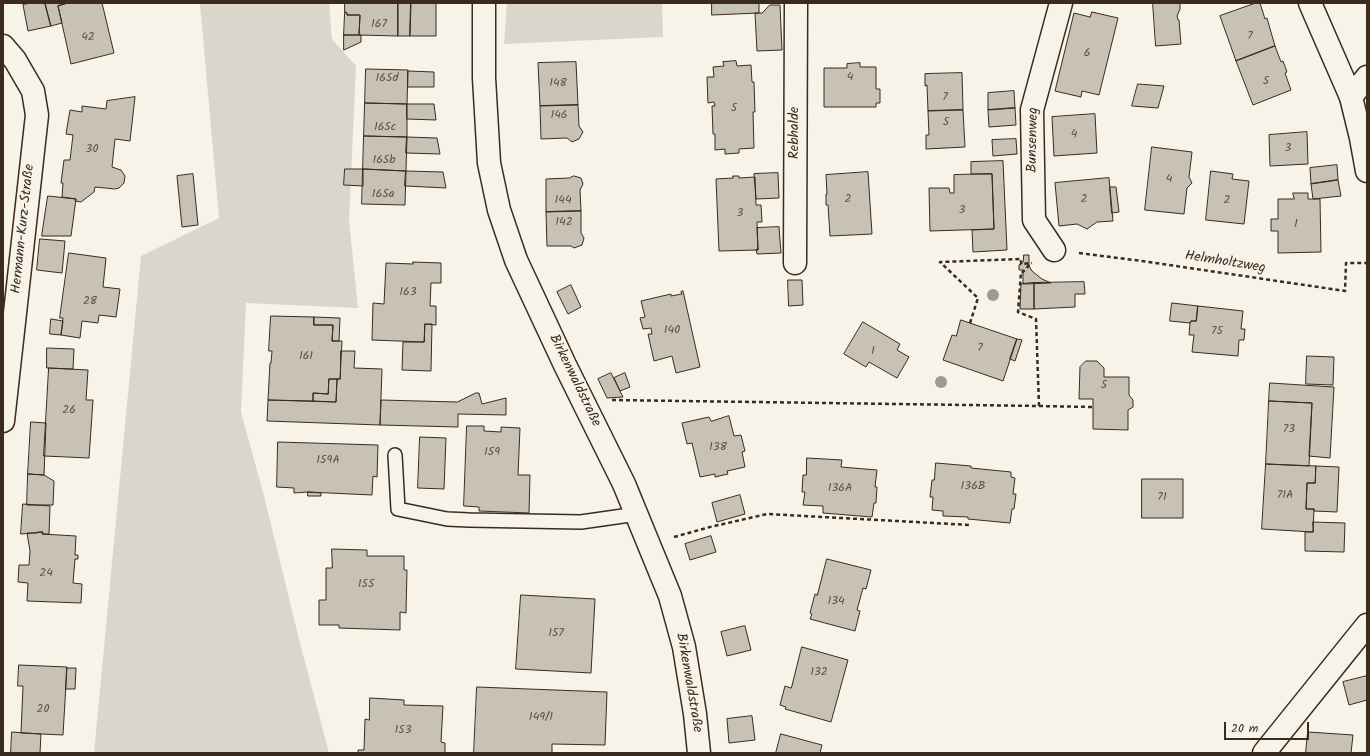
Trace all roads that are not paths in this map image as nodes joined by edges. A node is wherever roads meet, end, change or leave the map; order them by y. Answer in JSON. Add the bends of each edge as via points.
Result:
{"nodes":[{"id":1,"x":484,"y":3,"type":"edge"},
{"id":2,"x":796,"y":3,"type":"edge"},
{"id":3,"x":1062,"y":3,"type":"edge"},
{"id":4,"x":1310,"y":3,"type":"edge"},
{"id":5,"x":3,"y":46,"type":"edge"},
{"id":6,"x":1367,"y":77,"type":"edge"},
{"id":7,"x":1351,"y":97,"type":"junction"},
{"id":8,"x":1367,"y":172,"type":"edge"},
{"id":9,"x":1054,"y":250,"type":"road end"},
{"id":10,"x":795,"y":263,"type":"dead end"},
{"id":11,"x":3,"y":421,"type":"edge"},
{"id":12,"x":395,"y":456,"type":"dead end"},
{"id":13,"x":637,"y":514,"type":"junction"},
{"id":14,"x":1367,"y":625,"type":"edge"},
{"id":15,"x":699,"y":753,"type":"edge"},
{"id":16,"x":1264,"y":753,"type":"edge"}],
"edges":[{"from":1,"to":13,"type":"street","name":"Birkenwaldstraße","via":[[484,78],[489,163],[499,210],[516,260]]},
{"from":2,"to":10,"type":"street","name":"Rebhalde"},
{"from":3,"to":9,"type":"street","name":"Bunsenweg","via":[[1032,110],[1034,220]]},
{"from":4,"to":7,"type":"street"},
{"from":5,"to":11,"type":"street","name":"Hermann-Kurz-Straße","via":[[15,60],[33,91],[37,115]]},
{"from":6,"to":7,"type":"street"},
{"from":7,"to":8,"type":"street"},
{"from":12,"to":13,"type":"lane","via":[[398,509],[447,519],[469,520],[581,522]]},
{"from":13,"to":15,"type":"street","name":"Birkenwaldstraße","via":[[670,596],[684,647]]},
{"from":14,"to":16,"type":"street"}]}
